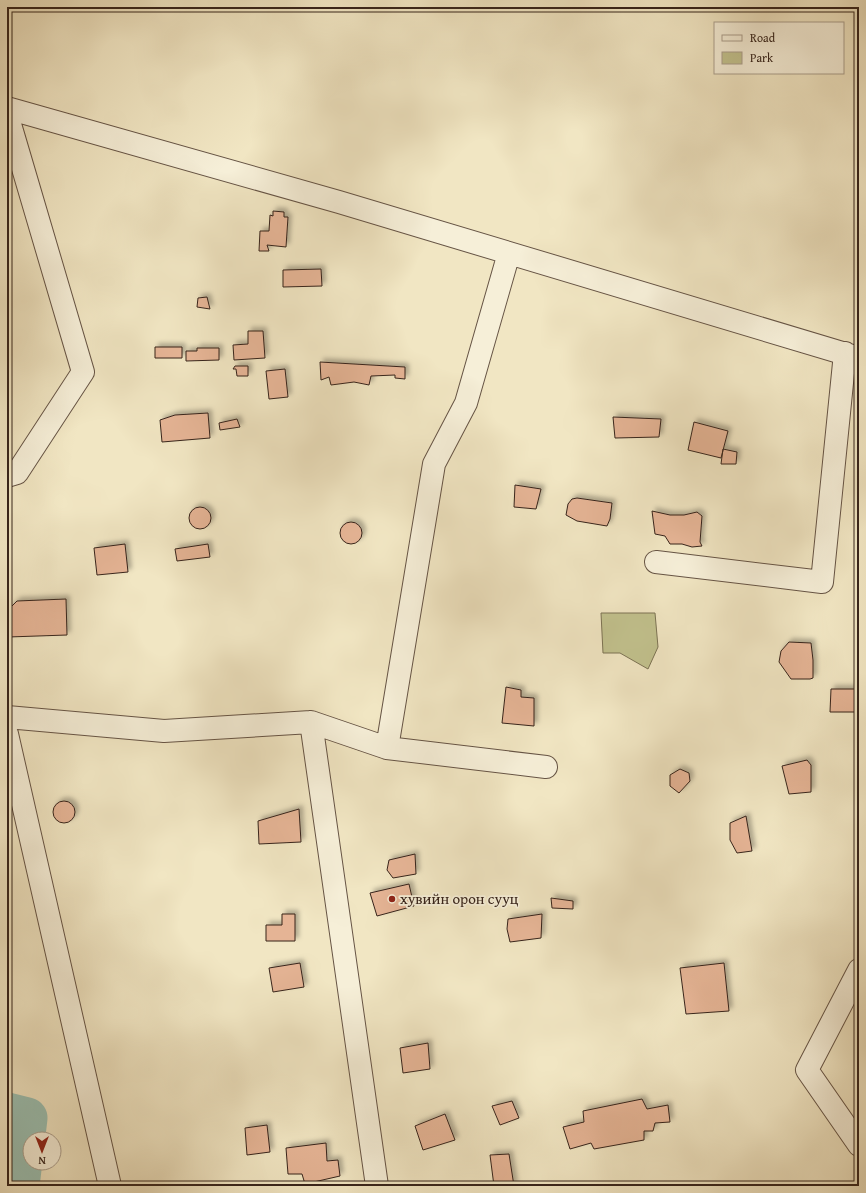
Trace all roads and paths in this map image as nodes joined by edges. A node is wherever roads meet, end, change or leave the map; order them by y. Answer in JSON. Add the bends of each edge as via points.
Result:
{"nodes":[{"id":1,"x":7,"y":108,"type":"edge"},
{"id":2,"x":7,"y":114,"type":"edge"},
{"id":3,"x":509,"y":253,"type":"junction"},
{"id":4,"x":852,"y":356,"type":"edge"},
{"id":5,"x":7,"y":476,"type":"edge"},
{"id":6,"x":656,"y":562,"type":"dead end"},
{"id":7,"x":7,"y":717,"type":"edge"},
{"id":8,"x":311,"y":722,"type":"junction"},
{"id":9,"x":7,"y":734,"type":"edge"},
{"id":10,"x":387,"y":748,"type":"junction"},
{"id":11,"x":546,"y":767,"type":"dead end"},
{"id":12,"x":859,"y":970,"type":"edge"},
{"id":13,"x":859,"y":1145,"type":"edge"},
{"id":14,"x":110,"y":1186,"type":"edge"},
{"id":15,"x":377,"y":1186,"type":"edge"}],
"edges":[{"from":1,"to":3,"type":"street"},
{"from":2,"to":5,"type":"street","via":[[83,372],[17,473]]},
{"from":3,"to":4,"type":"street"},
{"from":3,"to":10,"type":"street","via":[[466,403],[434,464]]},
{"from":4,"to":6,"type":"street","via":[[822,582]]},
{"from":7,"to":8,"type":"street","via":[[164,731]]},
{"from":8,"to":10,"type":"street"},
{"from":8,"to":15,"type":"street"},
{"from":9,"to":14,"type":"street"},
{"from":10,"to":11,"type":"street"},
{"from":12,"to":13,"type":"street","via":[[807,1070]]}]}
